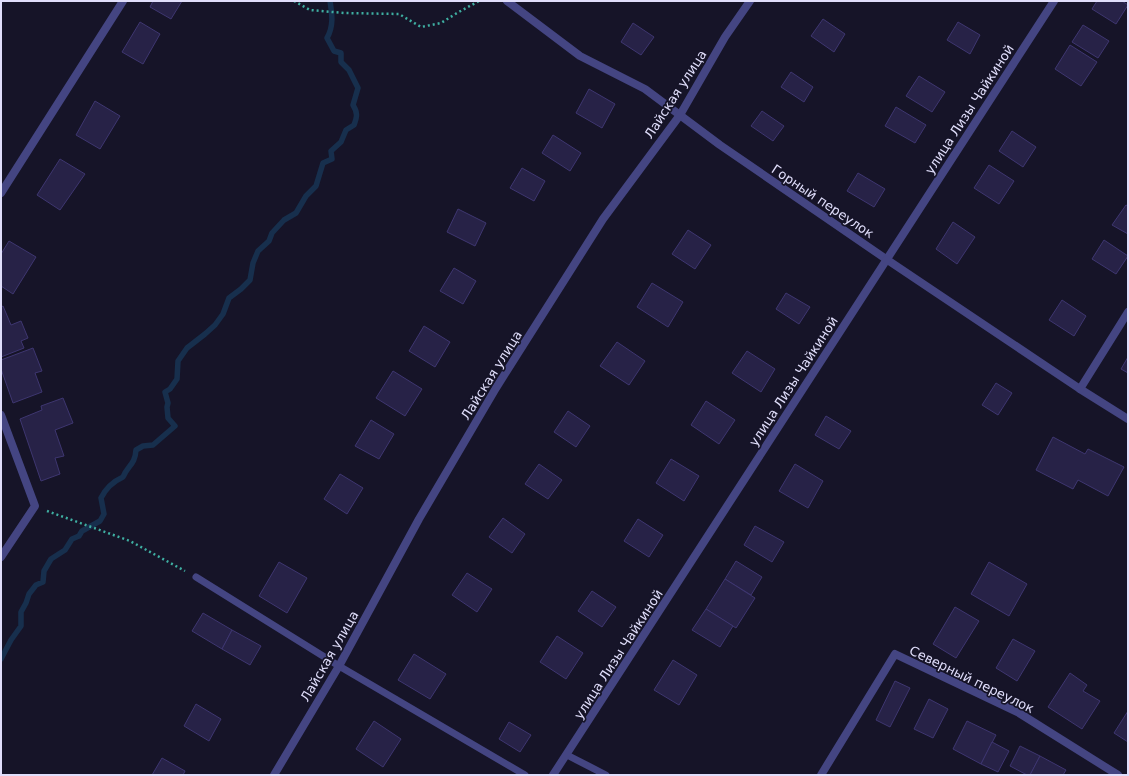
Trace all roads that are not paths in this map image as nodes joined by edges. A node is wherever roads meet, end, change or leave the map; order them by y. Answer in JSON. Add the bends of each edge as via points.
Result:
{"nodes":[{"id":1,"x":123,"y":1,"type":"edge"},
{"id":2,"x":507,"y":1,"type":"edge"},
{"id":3,"x":750,"y":1,"type":"edge"},
{"id":4,"x":1054,"y":1,"type":"edge"},
{"id":5,"x":680,"y":114,"type":"junction"},
{"id":6,"x":1,"y":193,"type":"edge"},
{"id":7,"x":886,"y":259,"type":"junction"},
{"id":8,"x":1128,"y":312,"type":"edge"},
{"id":9,"x":1080,"y":389,"type":"junction"},
{"id":10,"x":1,"y":415,"type":"edge"},
{"id":11,"x":1128,"y":419,"type":"edge"},
{"id":12,"x":1,"y":557,"type":"edge"},
{"id":13,"x":196,"y":577,"type":"road end"},
{"id":14,"x":339,"y":666,"type":"junction"},
{"id":15,"x":567,"y":755,"type":"junction"},
{"id":16,"x":274,"y":775,"type":"edge"},
{"id":17,"x":525,"y":775,"type":"edge"},
{"id":18,"x":553,"y":775,"type":"edge"},
{"id":19,"x":606,"y":775,"type":"edge"},
{"id":20,"x":821,"y":775,"type":"edge"},
{"id":21,"x":1118,"y":775,"type":"edge"}],
"edges":[{"from":1,"to":6,"type":"street"},
{"from":2,"to":5,"type":"street","name":"Горный переулок","via":[[580,56],[645,89]]},
{"from":3,"to":5,"type":"street","name":"Лайская улица"},
{"from":4,"to":7,"type":"street","name":"улица Лизы Чайкиной"},
{"from":5,"to":7,"type":"street","name":"Горный переулок","via":[[720,145]]},
{"from":5,"to":14,"type":"street","name":"Лайская улица","via":[[603,219],[496,388],[419,519]]},
{"from":7,"to":9,"type":"street","name":"Горный переулок"},
{"from":7,"to":15,"type":"street","name":"улица Лизы Чайкиной"},
{"from":8,"to":9,"type":"street"},
{"from":9,"to":11,"type":"street","name":"Горный переулок"},
{"from":10,"to":12,"type":"street","via":[[35,506]]},
{"from":13,"to":14,"type":"lane"},
{"from":14,"to":16,"type":"street","name":"Лайская улица"},
{"from":14,"to":17,"type":"lane"},
{"from":15,"to":18,"type":"street","name":"улица Лизы Чайкиной"},
{"from":15,"to":19,"type":"lane"},
{"from":20,"to":21,"type":"street","name":"Северный переулок","via":[[895,654],[1019,713]]}]}
